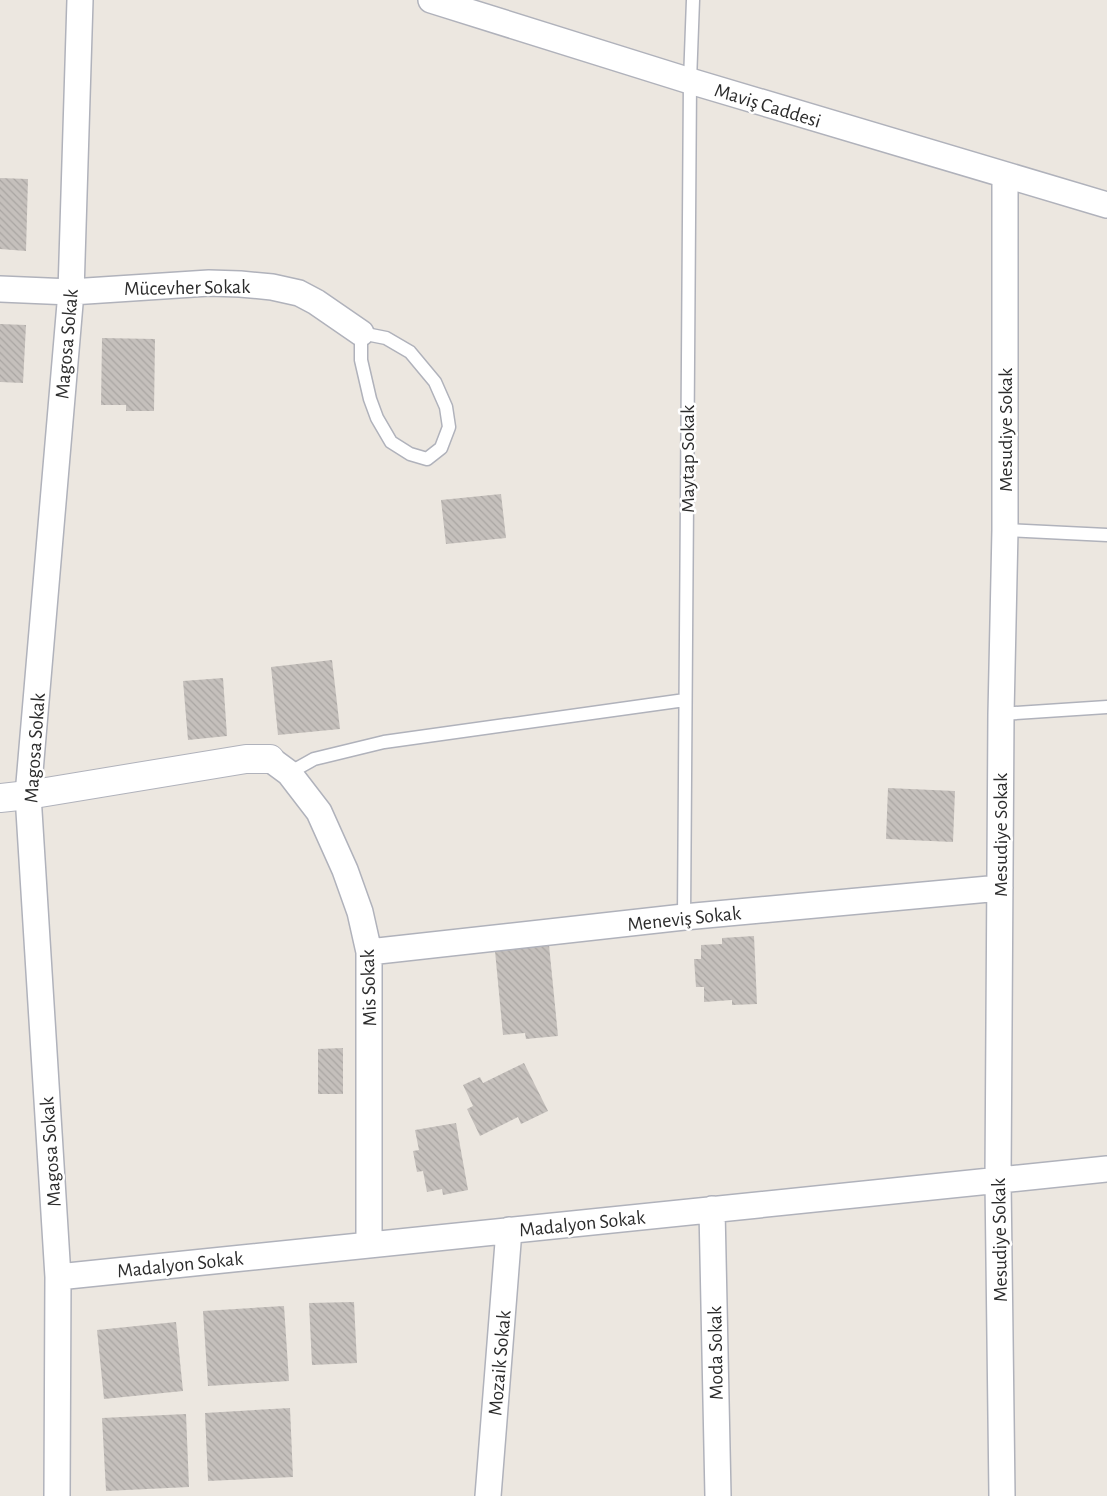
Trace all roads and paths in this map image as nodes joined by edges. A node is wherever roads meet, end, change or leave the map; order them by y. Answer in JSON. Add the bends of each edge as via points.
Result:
{"nodes":[{"id":1,"x":80,"y":0,"type":"edge"},
{"id":2,"x":431,"y":0,"type":"edge"},
{"id":3,"x":693,"y":0,"type":"edge"},
{"id":4,"x":690,"y":81,"type":"junction"},
{"id":5,"x":1005,"y":175,"type":"junction"},
{"id":6,"x":1107,"y":205,"type":"edge"},
{"id":7,"x":0,"y":289,"type":"edge"},
{"id":8,"x":71,"y":292,"type":"junction"},
{"id":9,"x":361,"y":333,"type":"junction"},
{"id":10,"x":1004,"y":530,"type":"junction"},
{"id":11,"x":1107,"y":535,"type":"edge"},
{"id":12,"x":685,"y":700,"type":"junction"},
{"id":13,"x":1107,"y":707,"type":"edge"},
{"id":14,"x":1001,"y":714,"type":"junction"},
{"id":15,"x":279,"y":766,"type":"junction"},
{"id":16,"x":28,"y":795,"type":"junction"},
{"id":17,"x":0,"y":798,"type":"edge"},
{"id":18,"x":1000,"y":888,"type":"junction"},
{"id":19,"x":684,"y":917,"type":"junction"},
{"id":20,"x":369,"y":952,"type":"junction"},
{"id":21,"x":1107,"y":1169,"type":"edge"},
{"id":22,"x":998,"y":1180,"type":"junction"},
{"id":23,"x":712,"y":1209,"type":"junction"},
{"id":24,"x":509,"y":1230,"type":"junction"},
{"id":25,"x":369,"y":1245,"type":"junction"},
{"id":26,"x":58,"y":1277,"type":"junction"},
{"id":27,"x":57,"y":1496,"type":"edge"},
{"id":28,"x":488,"y":1496,"type":"edge"},
{"id":29,"x":718,"y":1496,"type":"edge"},
{"id":30,"x":1002,"y":1496,"type":"edge"}],
"edges":[{"from":1,"to":8,"type":"street","name":"Magosa Sokak"},
{"from":2,"to":4,"type":"street","name":"Maviş Caddesi"},
{"from":3,"to":4,"type":"lane","name":"Maytap Sokak"},
{"from":4,"to":5,"type":"street","name":"Maviş Caddesi"},
{"from":4,"to":12,"type":"lane","name":"Maytap Sokak"},
{"from":5,"to":6,"type":"street","name":"Maviş Caddesi"},
{"from":5,"to":10,"type":"street","name":"Mesudiye Sokak"},
{"from":7,"to":8,"type":"street","name":"Mücevher Sokak"},
{"from":8,"to":9,"type":"street","name":"Mücevher Sokak","via":[[209,283],[272,287],[298,293],[316,302]]},
{"from":8,"to":16,"type":"street","name":"Magosa Sokak"},
{"from":9,"to":9,"type":"lane","via":[[386,338],[410,352],[435,382],[446,407],[449,427],[441,448],[427,459],[410,454],[392,442],[377,418],[361,360]]},
{"from":10,"to":11,"type":"lane"},
{"from":10,"to":14,"type":"street","name":"Mesudiye Sokak"},
{"from":12,"to":15,"type":"lane","via":[[384,742]]},
{"from":12,"to":19,"type":"lane","name":"Maytap Sokak"},
{"from":13,"to":14,"type":"lane"},
{"from":14,"to":18,"type":"street","name":"Mesudiye Sokak"},
{"from":15,"to":16,"type":"street","via":[[246,759]]},
{"from":15,"to":20,"type":"street","name":"Mis Sokak","via":[[318,812],[360,912]]},
{"from":16,"to":17,"type":"street"},
{"from":16,"to":26,"type":"street","name":"Magosa Sokak"},
{"from":18,"to":19,"type":"street","name":"Meneviş Sokak"},
{"from":18,"to":22,"type":"street","name":"Mesudiye Sokak"},
{"from":19,"to":20,"type":"street","name":"Meneviş Sokak"},
{"from":20,"to":25,"type":"street","name":"Mis Sokak"},
{"from":21,"to":22,"type":"street","name":"Madalyon Sokak"},
{"from":22,"to":23,"type":"street","name":"Madalyon Sokak"},
{"from":22,"to":30,"type":"street","name":"Mesudiye Sokak"},
{"from":23,"to":24,"type":"street","name":"Madalyon Sokak"},
{"from":23,"to":29,"type":"street","name":"Moda Sokak"},
{"from":24,"to":25,"type":"street","name":"Madalyon Sokak"},
{"from":24,"to":28,"type":"street","name":"Mozaik Sokak"},
{"from":25,"to":26,"type":"street","name":"Madalyon Sokak"},
{"from":26,"to":27,"type":"street","name":"Magosa Sokak"}]}
